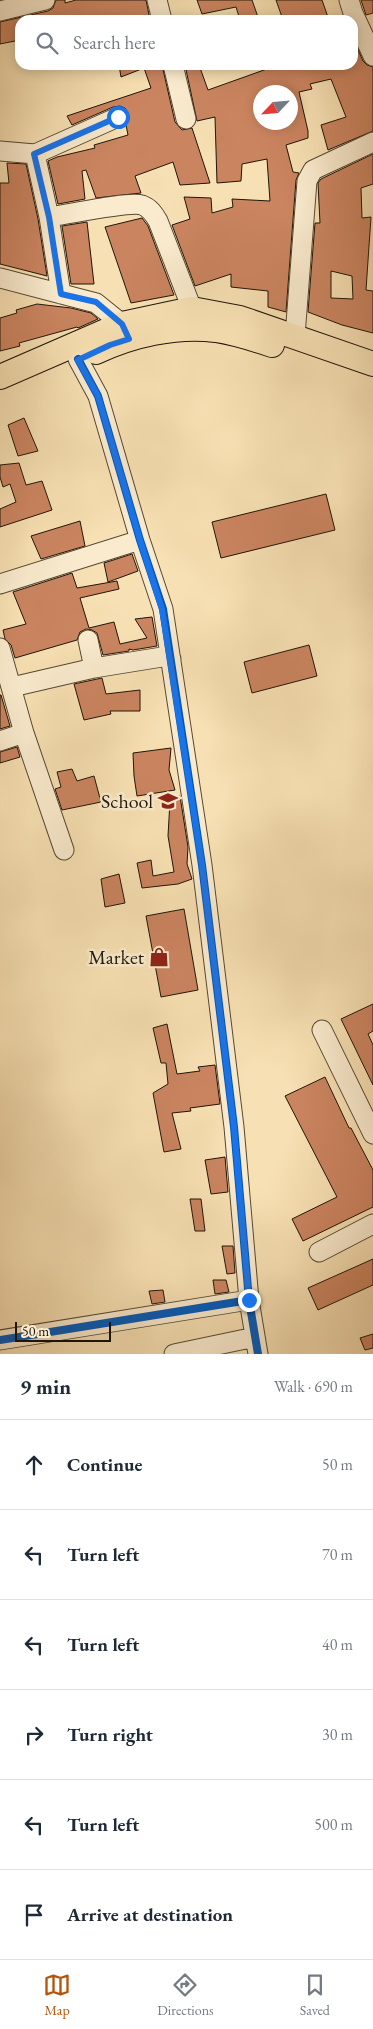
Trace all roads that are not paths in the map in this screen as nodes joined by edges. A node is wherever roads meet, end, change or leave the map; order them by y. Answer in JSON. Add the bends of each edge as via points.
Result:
{"nodes":[{"id":1,"x":45,"y":0,"type":"edge"},
{"id":2,"x":158,"y":0,"type":"edge"},
{"id":3,"x":349,"y":0,"type":"edge"},
{"id":4,"x":0,"y":11,"type":"edge"},
{"id":5,"x":161,"y":15,"type":"edge"},
{"id":6,"x":353,"y":15,"type":"edge"},
{"id":7,"x":358,"y":30,"type":"edge"},
{"id":8,"x":373,"y":56,"type":"edge"},
{"id":9,"x":174,"y":70,"type":"edge"},
{"id":10,"x":118,"y":117,"type":"dead end"},
{"id":11,"x":186,"y":119,"type":"dead end"},
{"id":12,"x":373,"y":142,"type":"edge"},
{"id":13,"x":0,"y":151,"type":"edge"},
{"id":14,"x":34,"y":154,"type":"junction"},
{"id":15,"x":49,"y":217,"type":"junction"},
{"id":16,"x":0,"y":278,"type":"edge"},
{"id":17,"x":61,"y":294,"type":"junction"},
{"id":18,"x":192,"y":309,"type":"junction"},
{"id":19,"x":126,"y":331,"type":"junction"},
{"id":20,"x":295,"y":336,"type":"junction"},
{"id":21,"x":78,"y":360,"type":"junction"},
{"id":22,"x":373,"y":364,"type":"edge"},
{"id":23,"x":0,"y":377,"type":"edge"},
{"id":24,"x":373,"y":381,"type":"edge"},
{"id":25,"x":0,"y":393,"type":"edge"},
{"id":26,"x":140,"y":540,"type":"junction"},
{"id":27,"x":0,"y":584,"type":"edge"},
{"id":28,"x":88,"y":640,"type":"dead end"},
{"id":29,"x":0,"y":648,"type":"edge"},
{"id":30,"x":171,"y":659,"type":"junction"},
{"id":31,"x":94,"y":668,"type":"junction"},
{"id":32,"x":12,"y":687,"type":"junction"},
{"id":33,"x":24,"y":733,"type":"junction"},
{"id":34,"x":0,"y":741,"type":"edge"},
{"id":35,"x":64,"y":850,"type":"dead end"},
{"id":36,"x":322,"y":1030,"type":"dead end"},
{"id":37,"x":373,"y":1134,"type":"edge"},
{"id":38,"x":373,"y":1224,"type":"edge"},
{"id":39,"x":319,"y":1252,"type":"dead end"},
{"id":40,"x":249,"y":1300,"type":"junction"},
{"id":41,"x":9,"y":1344,"type":"edge"},
{"id":42,"x":256,"y":1346,"type":"edge"},
{"id":43,"x":174,"y":1354,"type":"edge"}],
"edges":[{"from":1,"to":4,"type":"street"},
{"from":2,"to":5,"type":"street"},
{"from":3,"to":6,"type":"street"},
{"from":7,"to":8,"type":"street"},
{"from":9,"to":11,"type":"street"},
{"from":10,"to":14,"type":"street"},
{"from":12,"to":20,"type":"street","via":[[313,170],[309,175]]},
{"from":13,"to":14,"type":"street"},
{"from":14,"to":15,"type":"street"},
{"from":15,"to":17,"type":"street"},
{"from":15,"to":18,"type":"street","via":[[127,205],[141,205],[152,211]]},
{"from":16,"to":17,"type":"street"},
{"from":17,"to":19,"type":"street","via":[[96,302]]},
{"from":18,"to":19,"type":"main road"},
{"from":18,"to":20,"type":"main road","via":[[240,318]]},
{"from":19,"to":21,"type":"main road","via":[[110,345]]},
{"from":19,"to":23,"type":"main road"},
{"from":19,"to":24,"type":"main road","via":[[216,330],[293,352]]},
{"from":20,"to":22,"type":"main road"},
{"from":21,"to":25,"type":"main road"},
{"from":21,"to":26,"type":"street","via":[[98,396]]},
{"from":26,"to":27,"type":"street"},
{"from":26,"to":30,"type":"street","via":[[162,609]]},
{"from":28,"to":31,"type":"street"},
{"from":29,"to":32,"type":"street"},
{"from":30,"to":31,"type":"street","via":[[162,657]]},
{"from":30,"to":40,"type":"street","via":[[207,904],[234,1127]]},
{"from":31,"to":32,"type":"street"},
{"from":32,"to":33,"type":"street"},
{"from":33,"to":34,"type":"street"},
{"from":33,"to":35,"type":"street"},
{"from":36,"to":37,"type":"street"},
{"from":38,"to":39,"type":"street"},
{"from":40,"to":41,"type":"street"},
{"from":40,"to":42,"type":"street"},
{"from":42,"to":43,"type":"street"}]}
